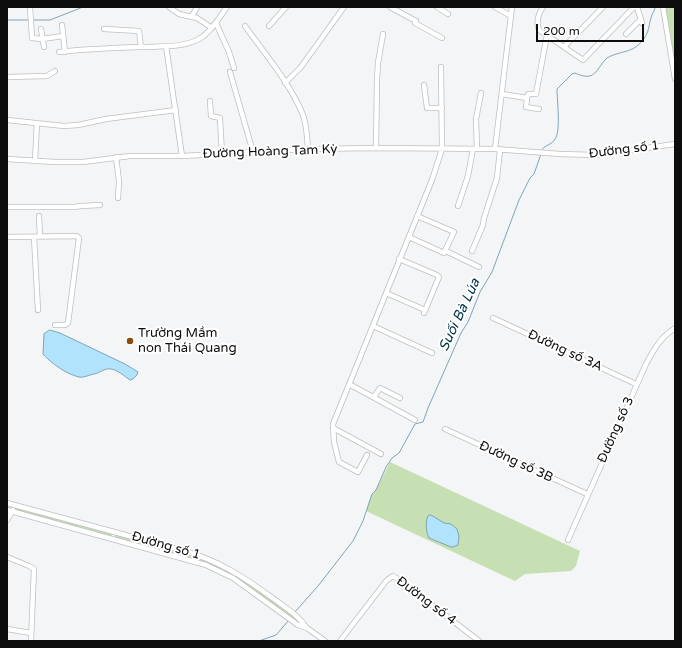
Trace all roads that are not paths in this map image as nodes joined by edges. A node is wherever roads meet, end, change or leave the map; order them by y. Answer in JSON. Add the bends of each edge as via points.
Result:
{"nodes":[{"id":1,"x":30,"y":7,"type":"edge"},
{"id":2,"x":169,"y":7,"type":"edge"},
{"id":3,"x":197,"y":7,"type":"edge"},
{"id":4,"x":227,"y":7,"type":"edge"},
{"id":5,"x":286,"y":7,"type":"edge"},
{"id":6,"x":344,"y":7,"type":"edge"},
{"id":7,"x":390,"y":7,"type":"edge"},
{"id":8,"x":436,"y":7,"type":"edge"},
{"id":9,"x":495,"y":7,"type":"edge"},
{"id":10,"x":512,"y":7,"type":"edge"},
{"id":11,"x":544,"y":7,"type":"edge"},
{"id":12,"x":602,"y":7,"type":"edge"},
{"id":13,"x":636,"y":7,"type":"edge"},
{"id":14,"x":664,"y":7,"type":"edge"},
{"id":15,"x":448,"y":14,"type":"dead end"},
{"id":16,"x":192,"y":16,"type":"junction"},
{"id":17,"x":511,"y":16,"type":"junction"},
{"id":18,"x":216,"y":23,"type":"junction"},
{"id":19,"x":62,"y":25,"type":"dead end"},
{"id":20,"x":245,"y":26,"type":"dead end"},
{"id":21,"x":269,"y":26,"type":"dead end"},
{"id":22,"x":212,"y":28,"type":"junction"},
{"id":23,"x":41,"y":29,"type":"dead end"},
{"id":24,"x":104,"y":29,"type":"dead end"},
{"id":25,"x":383,"y":34,"type":"dead end"},
{"id":26,"x":626,"y":34,"type":"dead end"},
{"id":27,"x":547,"y":35,"type":"junction"},
{"id":28,"x":63,"y":36,"type":"junction"},
{"id":29,"x":42,"y":38,"type":"junction"},
{"id":30,"x":442,"y":38,"type":"dead end"},
{"id":31,"x":166,"y":46,"type":"junction"},
{"id":32,"x":44,"y":47,"type":"dead end"},
{"id":33,"x":141,"y":47,"type":"junction"},
{"id":34,"x":564,"y":47,"type":"junction"},
{"id":35,"x":59,"y":52,"type":"dead end"},
{"id":36,"x":65,"y":52,"type":"junction"},
{"id":37,"x":441,"y":67,"type":"dead end"},
{"id":38,"x":234,"y":68,"type":"dead end"},
{"id":39,"x":55,"y":71,"type":"dead end"},
{"id":40,"x":230,"y":72,"type":"dead end"},
{"id":41,"x":7,"y":77,"type":"edge"},
{"id":42,"x":675,"y":79,"type":"edge"},
{"id":43,"x":285,"y":83,"type":"junction"},
{"id":44,"x":424,"y":85,"type":"dead end"},
{"id":45,"x":481,"y":93,"type":"dead end"},
{"id":46,"x":502,"y":94,"type":"junction"},
{"id":47,"x":527,"y":98,"type":"junction"},
{"id":48,"x":210,"y":101,"type":"dead end"},
{"id":49,"x":442,"y":108,"type":"junction"},
{"id":50,"x":539,"y":109,"type":"dead end"},
{"id":51,"x":176,"y":110,"type":"junction"},
{"id":52,"x":7,"y":120,"type":"edge"},
{"id":53,"x":37,"y":123,"type":"junction"},
{"id":54,"x":675,"y":144,"type":"edge"},
{"id":55,"x":376,"y":148,"type":"junction"},
{"id":56,"x":308,"y":149,"type":"junction"},
{"id":57,"x":442,"y":149,"type":"junction"},
{"id":58,"x":475,"y":149,"type":"junction"},
{"id":59,"x":498,"y":150,"type":"junction"},
{"id":60,"x":252,"y":152,"type":"junction"},
{"id":61,"x":534,"y":152,"type":"joint"},
{"id":62,"x":222,"y":154,"type":"junction"},
{"id":63,"x":182,"y":156,"type":"junction"},
{"id":64,"x":116,"y":157,"type":"junction"},
{"id":65,"x":7,"y":159,"type":"edge"},
{"id":66,"x":35,"y":161,"type":"junction"},
{"id":67,"x":118,"y":198,"type":"dead end"},
{"id":68,"x":100,"y":205,"type":"dead end"},
{"id":69,"x":7,"y":206,"type":"edge"},
{"id":70,"x":458,"y":206,"type":"dead end"},
{"id":71,"x":39,"y":216,"type":"dead end"},
{"id":72,"x":417,"y":216,"type":"junction"},
{"id":73,"x":37,"y":236,"type":"junction"},
{"id":74,"x":7,"y":237,"type":"edge"},
{"id":75,"x":409,"y":237,"type":"junction"},
{"id":76,"x":446,"y":250,"type":"junction"},
{"id":77,"x":472,"y":251,"type":"dead end"},
{"id":78,"x":400,"y":259,"type":"junction"},
{"id":79,"x":479,"y":267,"type":"dead end"},
{"id":80,"x":386,"y":293,"type":"junction"},
{"id":81,"x":38,"y":310,"type":"dead end"},
{"id":82,"x":494,"y":318,"type":"dead end"},
{"id":83,"x":55,"y":325,"type":"dead end"},
{"id":84,"x":373,"y":326,"type":"junction"},
{"id":85,"x":675,"y":328,"type":"edge"},
{"id":86,"x":432,"y":353,"type":"dead end"},
{"id":87,"x":349,"y":384,"type":"junction"},
{"id":88,"x":636,"y":384,"type":"junction"},
{"id":89,"x":374,"y":397,"type":"junction"},
{"id":90,"x":400,"y":398,"type":"dead end"},
{"id":91,"x":415,"y":420,"type":"dead end"},
{"id":92,"x":333,"y":428,"type":"junction"},
{"id":93,"x":445,"y":429,"type":"dead end"},
{"id":94,"x":381,"y":454,"type":"dead end"},
{"id":95,"x":367,"y":455,"type":"dead end"},
{"id":96,"x":587,"y":494,"type":"junction"},
{"id":97,"x":7,"y":503,"type":"edge"},
{"id":98,"x":15,"y":505,"type":"junction"},
{"id":99,"x":7,"y":510,"type":"edge"},
{"id":100,"x":13,"y":512,"type":"junction"},
{"id":101,"x":7,"y":520,"type":"edge"},
{"id":102,"x":114,"y":532,"type":"junction"},
{"id":103,"x":114,"y":539,"type":"junction"},
{"id":104,"x":568,"y":540,"type":"dead end"},
{"id":105,"x":7,"y":557,"type":"edge"},
{"id":106,"x":224,"y":566,"type":"junction"},
{"id":107,"x":221,"y":571,"type":"junction"},
{"id":108,"x":307,"y":628,"type":"junction"},
{"id":109,"x":7,"y":629,"type":"edge"},
{"id":110,"x":32,"y":633,"type":"junction"},
{"id":111,"x":31,"y":641,"type":"edge"},
{"id":112,"x":325,"y":641,"type":"edge"},
{"id":113,"x":340,"y":641,"type":"edge"},
{"id":114,"x":479,"y":641,"type":"edge"}],
"edges":[{"from":1,"to":29,"type":"street","via":[[32,38]]},
{"from":2,"to":16,"type":"street","via":[[179,14]]},
{"from":3,"to":16,"type":"street"},
{"from":4,"to":18,"type":"street"},
{"from":5,"to":21,"type":"street"},
{"from":6,"to":43,"type":"street","via":[[302,67]]},
{"from":7,"to":30,"type":"street"},
{"from":8,"to":15,"type":"street"},
{"from":9,"to":17,"type":"street"},
{"from":10,"to":17,"type":"street"},
{"from":11,"to":27,"type":"street","via":[[539,14],[538,28]]},
{"from":12,"to":34,"type":"street"},
{"from":13,"to":26,"type":"street","via":[[642,21]]},
{"from":13,"to":34,"type":"street","via":[[585,59]]},
{"from":14,"to":42,"type":"street"},
{"from":16,"to":22,"type":"street"},
{"from":17,"to":46,"type":"street"},
{"from":18,"to":22,"type":"street"},
{"from":18,"to":38,"type":"street","via":[[230,52]]},
{"from":19,"to":28,"type":"street"},
{"from":20,"to":43,"type":"street"},
{"from":22,"to":31,"type":"street","via":[[195,41]]},
{"from":23,"to":29,"type":"street"},
{"from":24,"to":33,"type":"street","via":[[138,30]]},
{"from":25,"to":55,"type":"street","via":[[378,63]]},
{"from":27,"to":34,"type":"street"},
{"from":27,"to":47,"type":"street","via":[[537,92],[528,94]]},
{"from":28,"to":29,"type":"street"},
{"from":28,"to":36,"type":"street"},
{"from":29,"to":32,"type":"street"},
{"from":31,"to":33,"type":"street"},
{"from":31,"to":51,"type":"street"},
{"from":33,"to":36,"type":"street"},
{"from":35,"to":36,"type":"street"},
{"from":37,"to":49,"type":"street"},
{"from":39,"to":41,"type":"street","via":[[47,76]]},
{"from":40,"to":60,"type":"street"},
{"from":43,"to":56,"type":"street","via":[[306,124]]},
{"from":44,"to":49,"type":"street","via":[[426,108]]},
{"from":45,"to":58,"type":"street","via":[[476,120]]},
{"from":46,"to":47,"type":"street"},
{"from":46,"to":59,"type":"street"},
{"from":47,"to":50,"type":"street","via":[[526,107]]},
{"from":48,"to":62,"type":"street","via":[[211,116],[220,118]]},
{"from":49,"to":57,"type":"street"},
{"from":51,"to":53,"type":"street","via":[[78,125]]},
{"from":51,"to":63,"type":"street"},
{"from":52,"to":53,"type":"street"},
{"from":53,"to":66,"type":"street"},
{"from":54,"to":61,"type":"street","name":"Đường số 1","via":[[597,155]]},
{"from":55,"to":56,"type":"street","name":"Đường Hoàng Tam Kỳ"},
{"from":55,"to":57,"type":"street","name":"Đường Hoàng Tam Kỳ"},
{"from":56,"to":60,"type":"street","name":"Đường Hoàng Tam Kỳ"},
{"from":57,"to":58,"type":"street","name":"Đường Hoàng Tam Kỳ"},
{"from":57,"to":72,"type":"street"},
{"from":58,"to":59,"type":"street","name":"Đường Hoàng Tam Kỳ"},
{"from":58,"to":70,"type":"street"},
{"from":59,"to":61,"type":"street","name":"Đường Hoàng Tam Kỳ"},
{"from":59,"to":77,"type":"street","via":[[497,178],[484,225]]},
{"from":60,"to":62,"type":"street","name":"Đường Hoàng Tam Kỳ"},
{"from":62,"to":63,"type":"street","name":"Đường Hoàng Tam Kỳ"},
{"from":63,"to":64,"type":"street","name":"Đường Hoàng Tam Kỳ"},
{"from":64,"to":66,"type":"street","name":"Đường Hoàng Tam Kỳ","via":[[83,162]]},
{"from":64,"to":67,"type":"street"},
{"from":65,"to":66,"type":"street","name":"Đường Hoàng Tam Kỳ"},
{"from":68,"to":69,"type":"street","via":[[74,208]]},
{"from":71,"to":73,"type":"street"},
{"from":72,"to":75,"type":"street"},
{"from":72,"to":76,"type":"street","via":[[454,232]]},
{"from":73,"to":74,"type":"street"},
{"from":73,"to":81,"type":"street"},
{"from":73,"to":83,"type":"street","via":[[79,238],[68,323]]},
{"from":75,"to":76,"type":"street","via":[[444,253]]},
{"from":75,"to":78,"type":"street"},
{"from":76,"to":79,"type":"street"},
{"from":78,"to":80,"type":"street"},
{"from":78,"to":80,"type":"street","via":[[439,277],[425,311]]},
{"from":80,"to":84,"type":"street"},
{"from":82,"to":88,"type":"street","name":"Đường số 3A"},
{"from":84,"to":86,"type":"street"},
{"from":84,"to":87,"type":"street"},
{"from":85,"to":88,"type":"street","name":"Đường số 3","via":[[662,337]]},
{"from":87,"to":89,"type":"street"},
{"from":87,"to":92,"type":"street"},
{"from":88,"to":96,"type":"street","name":"Đường số 3"},
{"from":89,"to":90,"type":"street","via":[[380,388]]},
{"from":89,"to":91,"type":"street"},
{"from":92,"to":94,"type":"street"},
{"from":92,"to":95,"type":"street","via":[[339,462],[358,472]]},
{"from":93,"to":96,"type":"street","name":"Đường số 3B"},
{"from":96,"to":104,"type":"street","name":"Đường số 3"},
{"from":97,"to":98,"type":"street","name":"Đường số 1"},
{"from":98,"to":100,"type":"street"},
{"from":98,"to":102,"type":"street","name":"Đường số 1"},
{"from":99,"to":100,"type":"street","name":"Đường số 1"},
{"from":100,"to":101,"type":"street"},
{"from":100,"to":103,"type":"street","name":"Đường số 1"},
{"from":102,"to":103,"type":"street"},
{"from":102,"to":106,"type":"street","name":"Đường số 1","via":[[198,555]]},
{"from":103,"to":107,"type":"street","name":"Đường số 1","via":[[196,561]]},
{"from":105,"to":110,"type":"street","via":[[34,569]]},
{"from":106,"to":107,"type":"street"},
{"from":106,"to":108,"type":"street","name":"Đường số 1","via":[[289,610]]},
{"from":107,"to":108,"type":"street","name":"Đường số 1","via":[[298,625]]},
{"from":108,"to":112,"type":"street","name":"Đường số 1"},
{"from":109,"to":110,"type":"street"},
{"from":110,"to":111,"type":"street"},
{"from":113,"to":114,"type":"street","name":"Đường số 4","via":[[387,580],[393,576]]}]}
